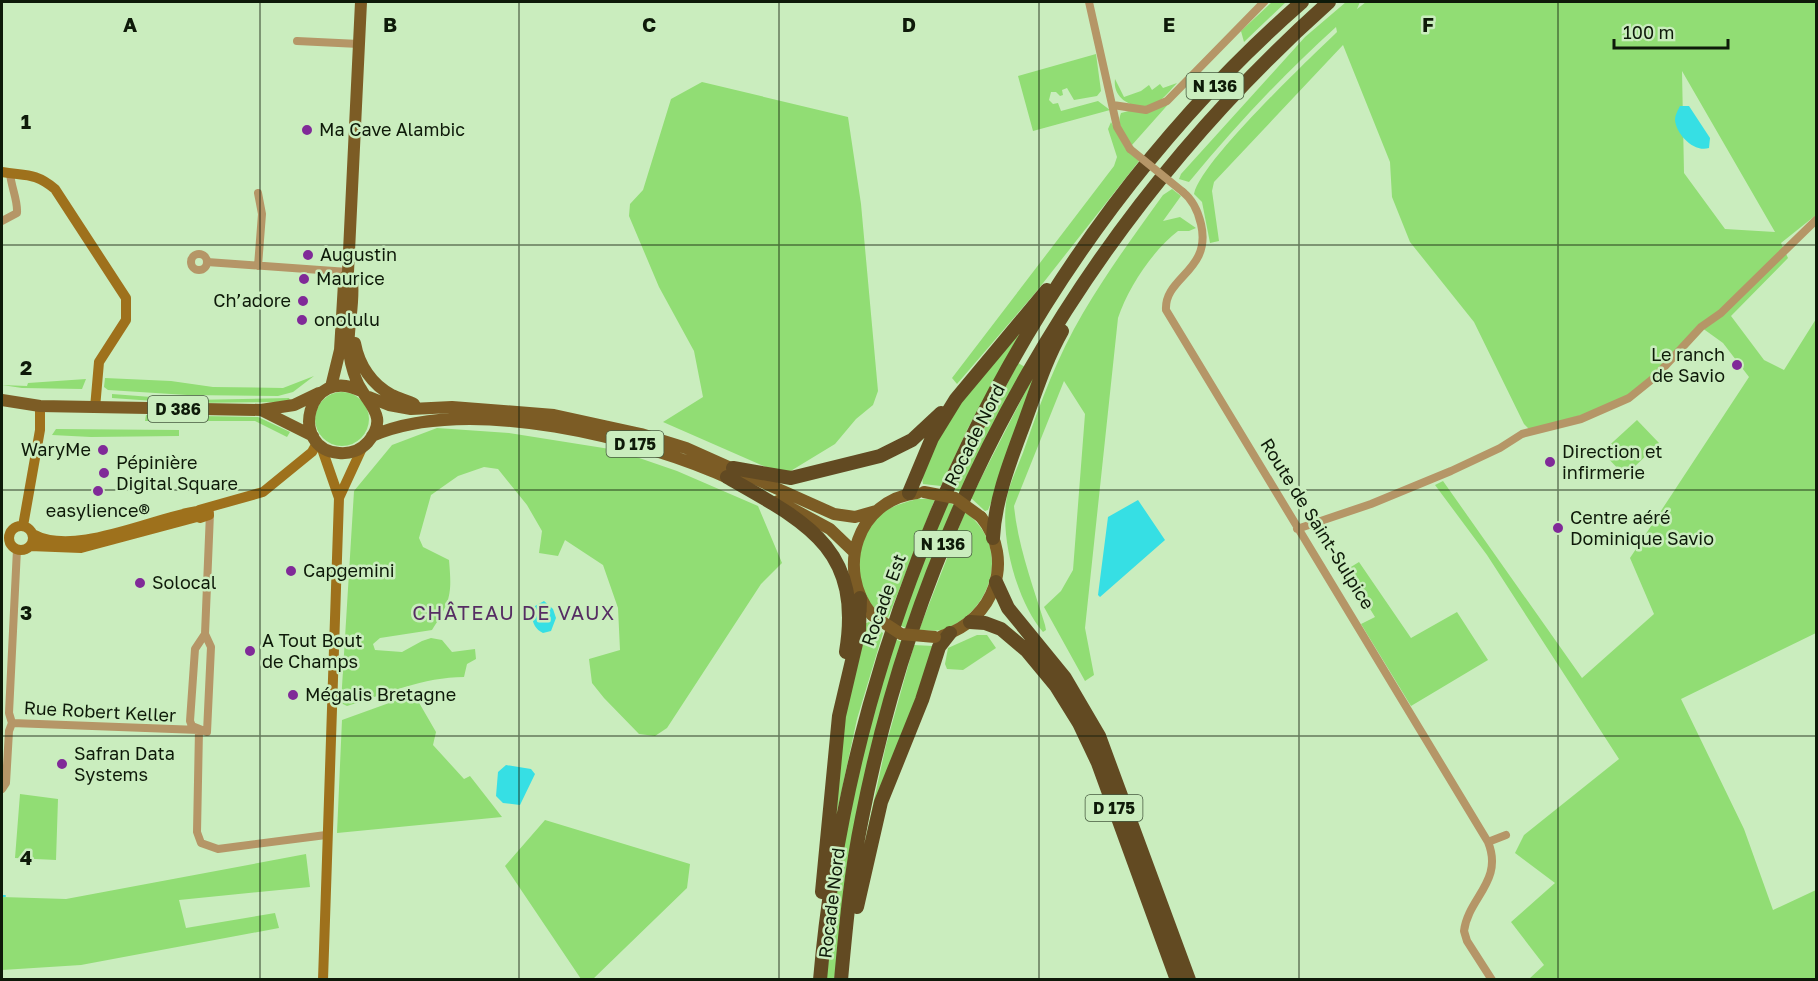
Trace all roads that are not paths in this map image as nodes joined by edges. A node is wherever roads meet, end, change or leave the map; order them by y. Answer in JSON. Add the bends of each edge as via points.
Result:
{"nodes":[{"id":1,"x":361,"y":2,"type":"edge"},
{"id":2,"x":1089,"y":2,"type":"edge"},
{"id":3,"x":1264,"y":2,"type":"edge"},
{"id":4,"x":1302,"y":2,"type":"edge"},
{"id":5,"x":1329,"y":2,"type":"edge"},
{"id":6,"x":297,"y":41,"type":"dead end"},
{"id":7,"x":359,"y":44,"type":"junction"},
{"id":8,"x":1113,"y":105,"type":"junction"},
{"id":9,"x":1175,"y":160,"type":"junction"},
{"id":10,"x":6,"y":172,"type":"edge"},
{"id":11,"x":1137,"y":178,"type":"junction"},
{"id":12,"x":258,"y":192,"type":"dead end"},
{"id":13,"x":1816,"y":220,"type":"edge"},
{"id":14,"x":2,"y":221,"type":"edge"},
{"id":15,"x":207,"y":262,"type":"dead end"},
{"id":16,"x":258,"y":266,"type":"junction"},
{"id":17,"x":348,"y":272,"type":"junction"},
{"id":18,"x":352,"y":312,"type":"junction"},
{"id":19,"x":326,"y":390,"type":"junction"},
{"id":20,"x":365,"y":394,"type":"junction"},
{"id":21,"x":956,"y":399,"type":"junction"},
{"id":22,"x":2,"y":400,"type":"edge"},
{"id":23,"x":40,"y":406,"type":"junction"},
{"id":24,"x":417,"y":407,"type":"junction"},
{"id":25,"x":95,"y":408,"type":"junction"},
{"id":26,"x":261,"y":410,"type":"junction"},
{"id":27,"x":372,"y":436,"type":"junction"},
{"id":28,"x":317,"y":442,"type":"junction"},
{"id":29,"x":363,"y":446,"type":"junction"},
{"id":30,"x":730,"y":473,"type":"junction"},
{"id":31,"x":909,"y":494,"type":"junction"},
{"id":32,"x":339,"y":498,"type":"junction"},
{"id":33,"x":876,"y":511,"type":"junction"},
{"id":34,"x":202,"y":513,"type":"junction"},
{"id":35,"x":23,"y":526,"type":"junction"},
{"id":36,"x":1297,"y":529,"type":"junction"},
{"id":37,"x":33,"y":534,"type":"junction"},
{"id":38,"x":208,"y":538,"type":"junction"},
{"id":39,"x":993,"y":538,"type":"junction"},
{"id":40,"x":10,"y":546,"type":"edge"},
{"id":41,"x":30,"y":546,"type":"junction"},
{"id":42,"x":854,"y":552,"type":"junction"},
{"id":43,"x":996,"y":582,"type":"junction"},
{"id":44,"x":860,"y":598,"type":"junction"},
{"id":45,"x":970,"y":622,"type":"junction"},
{"id":46,"x":950,"y":633,"type":"junction"},
{"id":47,"x":205,"y":634,"type":"junction"},
{"id":48,"x":839,"y":716,"type":"junction"},
{"id":49,"x":12,"y":723,"type":"junction"},
{"id":50,"x":203,"y":731,"type":"junction"},
{"id":51,"x":4,"y":786,"type":"edge"},
{"id":52,"x":326,"y":835,"type":"junction"},
{"id":53,"x":1506,"y":835,"type":"dead end"},
{"id":54,"x":1488,"y":842,"type":"junction"},
{"id":55,"x":322,"y":980,"type":"edge"},
{"id":56,"x":819,"y":980,"type":"edge"},
{"id":57,"x":842,"y":980,"type":"edge"},
{"id":58,"x":1177,"y":980,"type":"edge"},
{"id":59,"x":1189,"y":980,"type":"edge"},
{"id":60,"x":1492,"y":980,"type":"edge"}],
"edges":[{"from":1,"to":7,"type":"main road"},
{"from":2,"to":8,"type":"street","name":"Route de Saint-Sulpice"},
{"from":3,"to":8,"type":"street","via":[[1167,100],[1146,110]]},
{"from":4,"to":11,"type":"highway","number":"N 136","via":[[1219,82]]},
{"from":5,"to":9,"type":"highway","name":"Rocade Nord","number":"N 136","via":[[1233,94]]},
{"from":6,"to":7,"type":"street"},
{"from":7,"to":17,"type":"main road"},
{"from":8,"to":36,"type":"street","name":"Route de Saint-Sulpice","bridge":true,"via":[[1117,127],[1130,148],[1183,192],[1197,211],[1203,243],[1194,266],[1167,298],[1166,310]]},
{"from":9,"to":39,"type":"highway","via":[[1091,283],[1053,348],[998,500]]},
{"from":9,"to":57,"type":"highway","name":"Rocade Nord","number":"N 136","via":[[1105,251],[1051,333],[1002,417],[944,543],[909,638],[872,770],[851,881]]},
{"from":10,"to":14,"type":"street","via":[[18,204],[17,213]]},
{"from":10,"to":25,"type":"street","via":[[42,178],[55,189],[126,298],[126,320],[99,362]]},
{"from":11,"to":21,"type":"highway"},
{"from":11,"to":56,"type":"highway","name":"Rocade Est","number":"N 136","via":[[1074,263],[1012,362],[963,457],[916,563],[883,658],[856,757],[833,872]]},
{"from":12,"to":16,"type":"street","via":[[262,214]]},
{"from":13,"to":36,"type":"street","via":[[1629,398],[1581,419],[1522,434],[1451,471]]},
{"from":15,"to":16,"type":"street"},
{"from":16,"to":17,"type":"street"},
{"from":17,"to":18,"type":"main road"},
{"from":17,"to":19,"type":"main road","via":[[340,350]]},
{"from":18,"to":20,"type":"main road","via":[[350,354]]},
{"from":18,"to":24,"type":"main road","via":[[356,351],[365,371],[383,390]]},
{"from":19,"to":20,"type":"main road","via":[[347,386]]},
{"from":19,"to":26,"type":"main road","number":"D 386","via":[[294,405]]},
{"from":19,"to":28,"type":"main road","via":[[309,414]]},
{"from":20,"to":24,"type":"main road","number":"D 175","via":[[395,407]]},
{"from":20,"to":27,"type":"main road","via":[[376,412]]},
{"from":21,"to":30,"type":"highway","via":[[912,440],[880,456],[791,478]]},
{"from":21,"to":31,"type":"highway","via":[[932,438]]},
{"from":22,"to":23,"type":"main road","number":"D 386"},
{"from":23,"to":25,"type":"main road","number":"D 386"},
{"from":23,"to":35,"type":"street","via":[[40,430]]},
{"from":24,"to":30,"type":"main road","number":"D 175","via":[[504,410],[597,423],[686,448]]},
{"from":25,"to":26,"type":"main road","number":"D 386"},
{"from":26,"to":28,"type":"main road"},
{"from":27,"to":29,"type":"main road"},
{"from":27,"to":30,"type":"main road","number":"D 175","via":[[402,424],[423,421],[464,419],[551,426],[633,443]]},
{"from":28,"to":29,"type":"main road","via":[[342,453]]},
{"from":28,"to":32,"type":"street"},
{"from":28,"to":34,"type":"street","via":[[312,452],[263,492]]},
{"from":29,"to":32,"type":"street"},
{"from":30,"to":33,"type":"main road","number":"D 175","via":[[834,514],[855,517]]},
{"from":30,"to":42,"type":"main road","number":"D 175","via":[[814,520],[843,539]]},
{"from":30,"to":48,"type":"highway","via":[[805,525],[837,564],[847,589],[850,613],[838,697]]},
{"from":31,"to":33,"type":"main road"},
{"from":31,"to":39,"type":"main road","bridge":true,"via":[[924,492],[956,498],[981,517]]},
{"from":32,"to":52,"type":"street"},
{"from":33,"to":42,"type":"main road","via":[[861,530]]},
{"from":34,"to":37,"type":"street","via":[[78,540],[44,539]]},
{"from":34,"to":38,"type":"street"},
{"from":34,"to":38,"type":"street"},
{"from":34,"to":41,"type":"street","via":[[81,548]]},
{"from":35,"to":37,"type":"street"},
{"from":35,"to":40,"type":"street","via":[[12,531]]},
{"from":36,"to":54,"type":"street","name":"Route de Saint-Sulpice"},
{"from":37,"to":41,"type":"street"},
{"from":38,"to":47,"type":"street"},
{"from":39,"to":43,"type":"main road","via":[[998,560]]},
{"from":40,"to":41,"type":"street"},
{"from":40,"to":49,"type":"street","name":"Rue Robert Keller"},
{"from":42,"to":44,"type":"main road","via":[[854,577]]},
{"from":43,"to":45,"type":"main road","via":[[984,608]]},
{"from":43,"to":59,"type":"highway","number":"D 175","via":[[1008,608],[1065,678],[1099,736]]},
{"from":44,"to":46,"type":"main road","bridge":true,"via":[[872,615],[901,633],[935,637]]},
{"from":44,"to":48,"type":"highway","via":[[859,631]]},
{"from":45,"to":46,"type":"main road"},
{"from":45,"to":58,"type":"highway","number":"D 175","via":[[1001,629],[1026,651],[1056,686],[1079,723],[1098,763]]},
{"from":46,"to":57,"type":"highway","via":[[939,647],[880,802]]},
{"from":47,"to":50,"type":"street","via":[[212,647]]},
{"from":47,"to":50,"type":"street","via":[[195,649],[190,721]]},
{"from":48,"to":56,"type":"highway","via":[[816,957]]},
{"from":49,"to":50,"type":"street","name":"Rue Robert Keller"},
{"from":49,"to":51,"type":"street"},
{"from":50,"to":52,"type":"street","via":[[197,832],[201,843],[218,849]]},
{"from":52,"to":55,"type":"street"},
{"from":53,"to":54,"type":"street"},
{"from":54,"to":60,"type":"street","name":"Route de Saint-Sulpice","via":[[1491,870],[1464,931]]}]}
